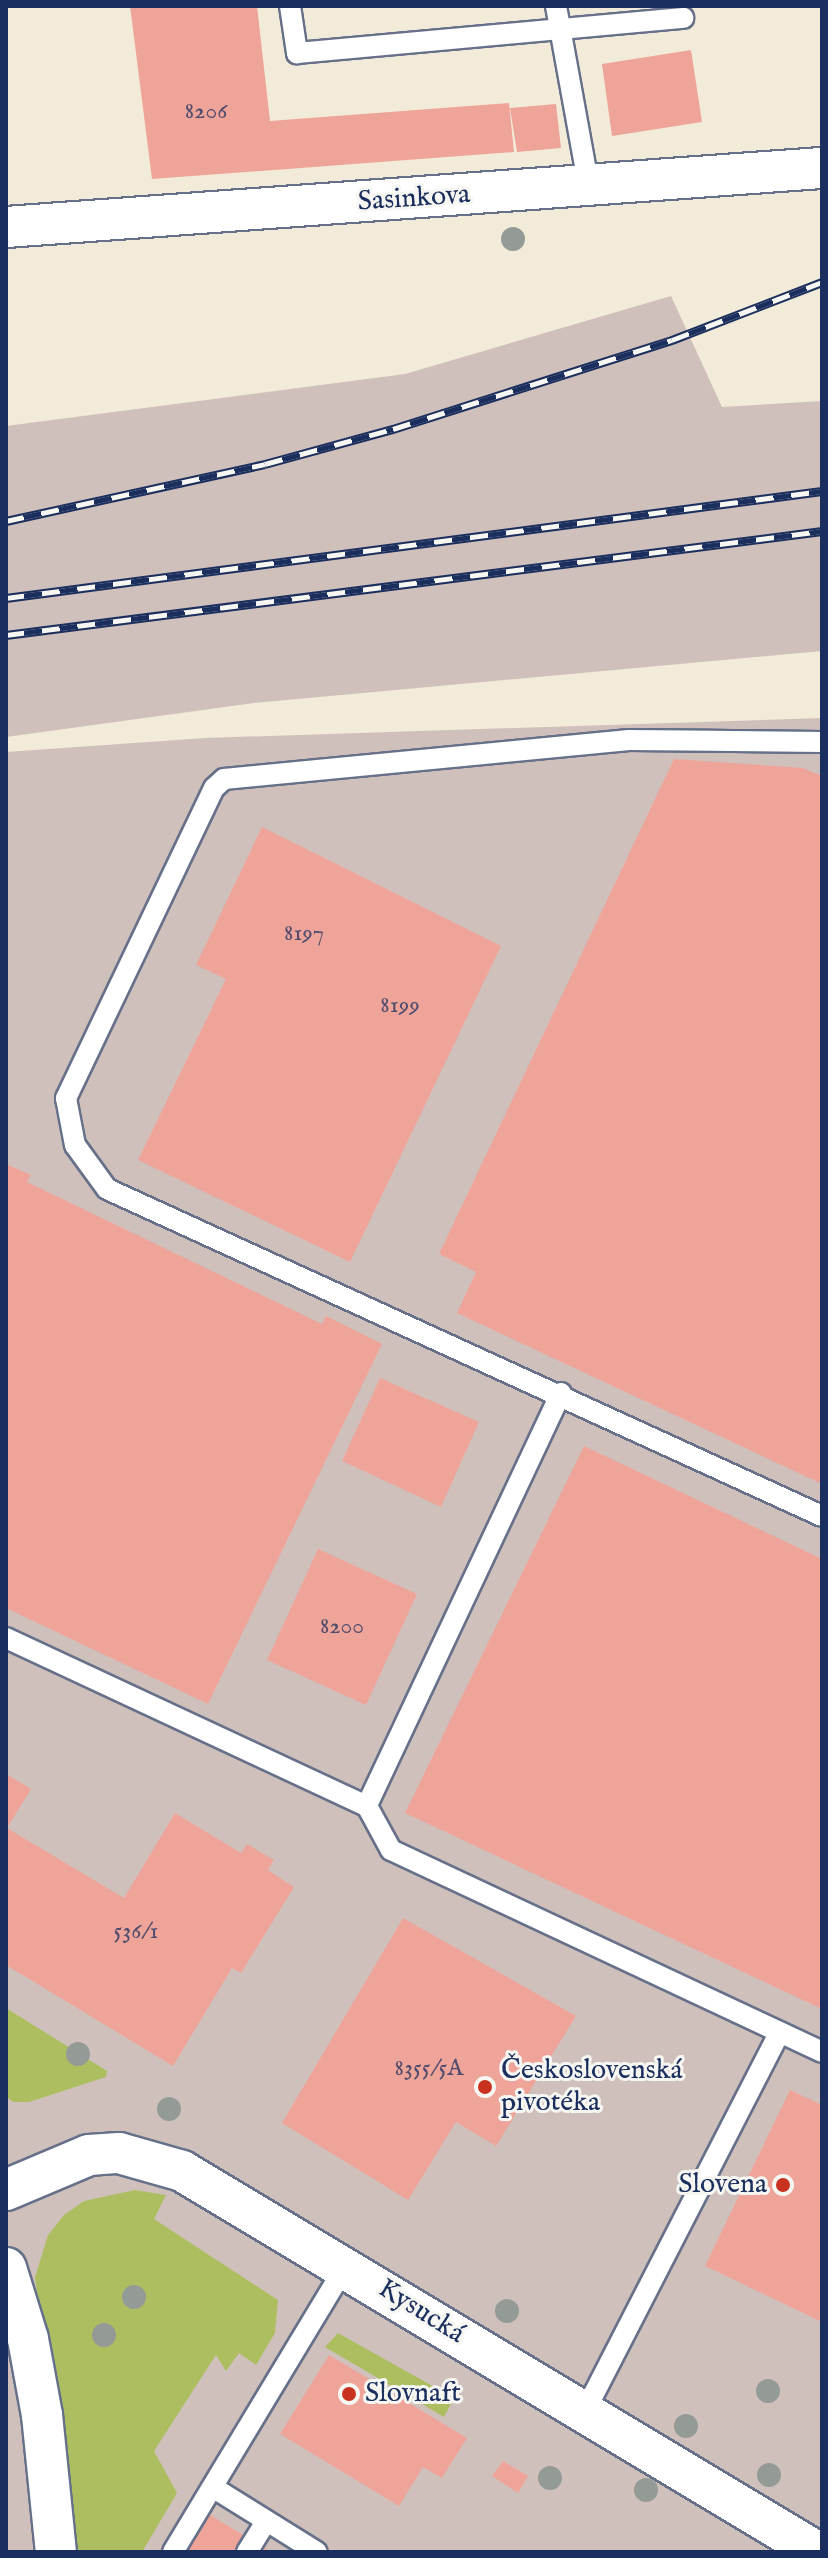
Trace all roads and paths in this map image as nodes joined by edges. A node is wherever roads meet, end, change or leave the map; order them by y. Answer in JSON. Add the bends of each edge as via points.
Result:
{"nodes":[{"id":1,"x":290,"y":6,"type":"edge"},
{"id":2,"x":556,"y":6,"type":"edge"},
{"id":3,"x":683,"y":18,"type":"dead end"},
{"id":4,"x":560,"y":29,"type":"junction"},
{"id":5,"x":822,"y":168,"type":"edge"},
{"id":6,"x":589,"y":187,"type":"junction"},
{"id":7,"x":6,"y":227,"type":"edge"},
{"id":8,"x":822,"y":742,"type":"edge"},
{"id":9,"x":561,"y":1393,"type":"junction"},
{"id":10,"x":822,"y":1516,"type":"edge"},
{"id":11,"x":6,"y":1638,"type":"edge"},
{"id":12,"x":367,"y":1806,"type":"junction"},
{"id":13,"x":780,"y":2032,"type":"junction"},
{"id":14,"x":822,"y":2052,"type":"edge"},
{"id":15,"x":6,"y":2190,"type":"edge"},
{"id":16,"x":346,"y":2265,"type":"junction"},
{"id":17,"x":6,"y":2268,"type":"edge"},
{"id":18,"x":584,"y":2413,"type":"junction"},
{"id":19,"x":214,"y":2488,"type":"junction"},
{"id":20,"x":266,"y":2521,"type":"junction"},
{"id":21,"x":312,"y":2551,"type":"edge"},
{"id":22,"x":56,"y":2552,"type":"edge"},
{"id":23,"x":173,"y":2552,"type":"edge"},
{"id":24,"x":247,"y":2552,"type":"edge"},
{"id":25,"x":817,"y":2552,"type":"edge"}],
"edges":[{"from":1,"to":4,"type":"lane","via":[[297,53]]},
{"from":2,"to":4,"type":"lane"},
{"from":3,"to":4,"type":"lane"},
{"from":4,"to":6,"type":"lane"},
{"from":5,"to":6,"type":"street","name":"Sasinkova"},
{"from":6,"to":7,"type":"street","name":"Sasinkova"},
{"from":8,"to":9,"type":"lane","via":[[629,740],[224,779],[214,788],[66,1098],[75,1145],[107,1189]]},
{"from":9,"to":10,"type":"lane"},
{"from":9,"to":12,"type":"lane"},
{"from":11,"to":12,"type":"lane"},
{"from":12,"to":13,"type":"lane","via":[[391,1850]]},
{"from":13,"to":14,"type":"lane"},
{"from":13,"to":18,"type":"lane"},
{"from":15,"to":16,"type":"street","name":"Kysucká","via":[[89,2155],[146,2159],[182,2171]]},
{"from":16,"to":18,"type":"street","name":"Kysucká"},
{"from":16,"to":19,"type":"lane"},
{"from":17,"to":22,"type":"street","via":[[28,2339],[42,2415]]},
{"from":18,"to":25,"type":"street","name":"Kysucká"},
{"from":19,"to":20,"type":"lane"},
{"from":19,"to":23,"type":"lane"},
{"from":20,"to":21,"type":"lane"},
{"from":20,"to":24,"type":"lane"}]}
